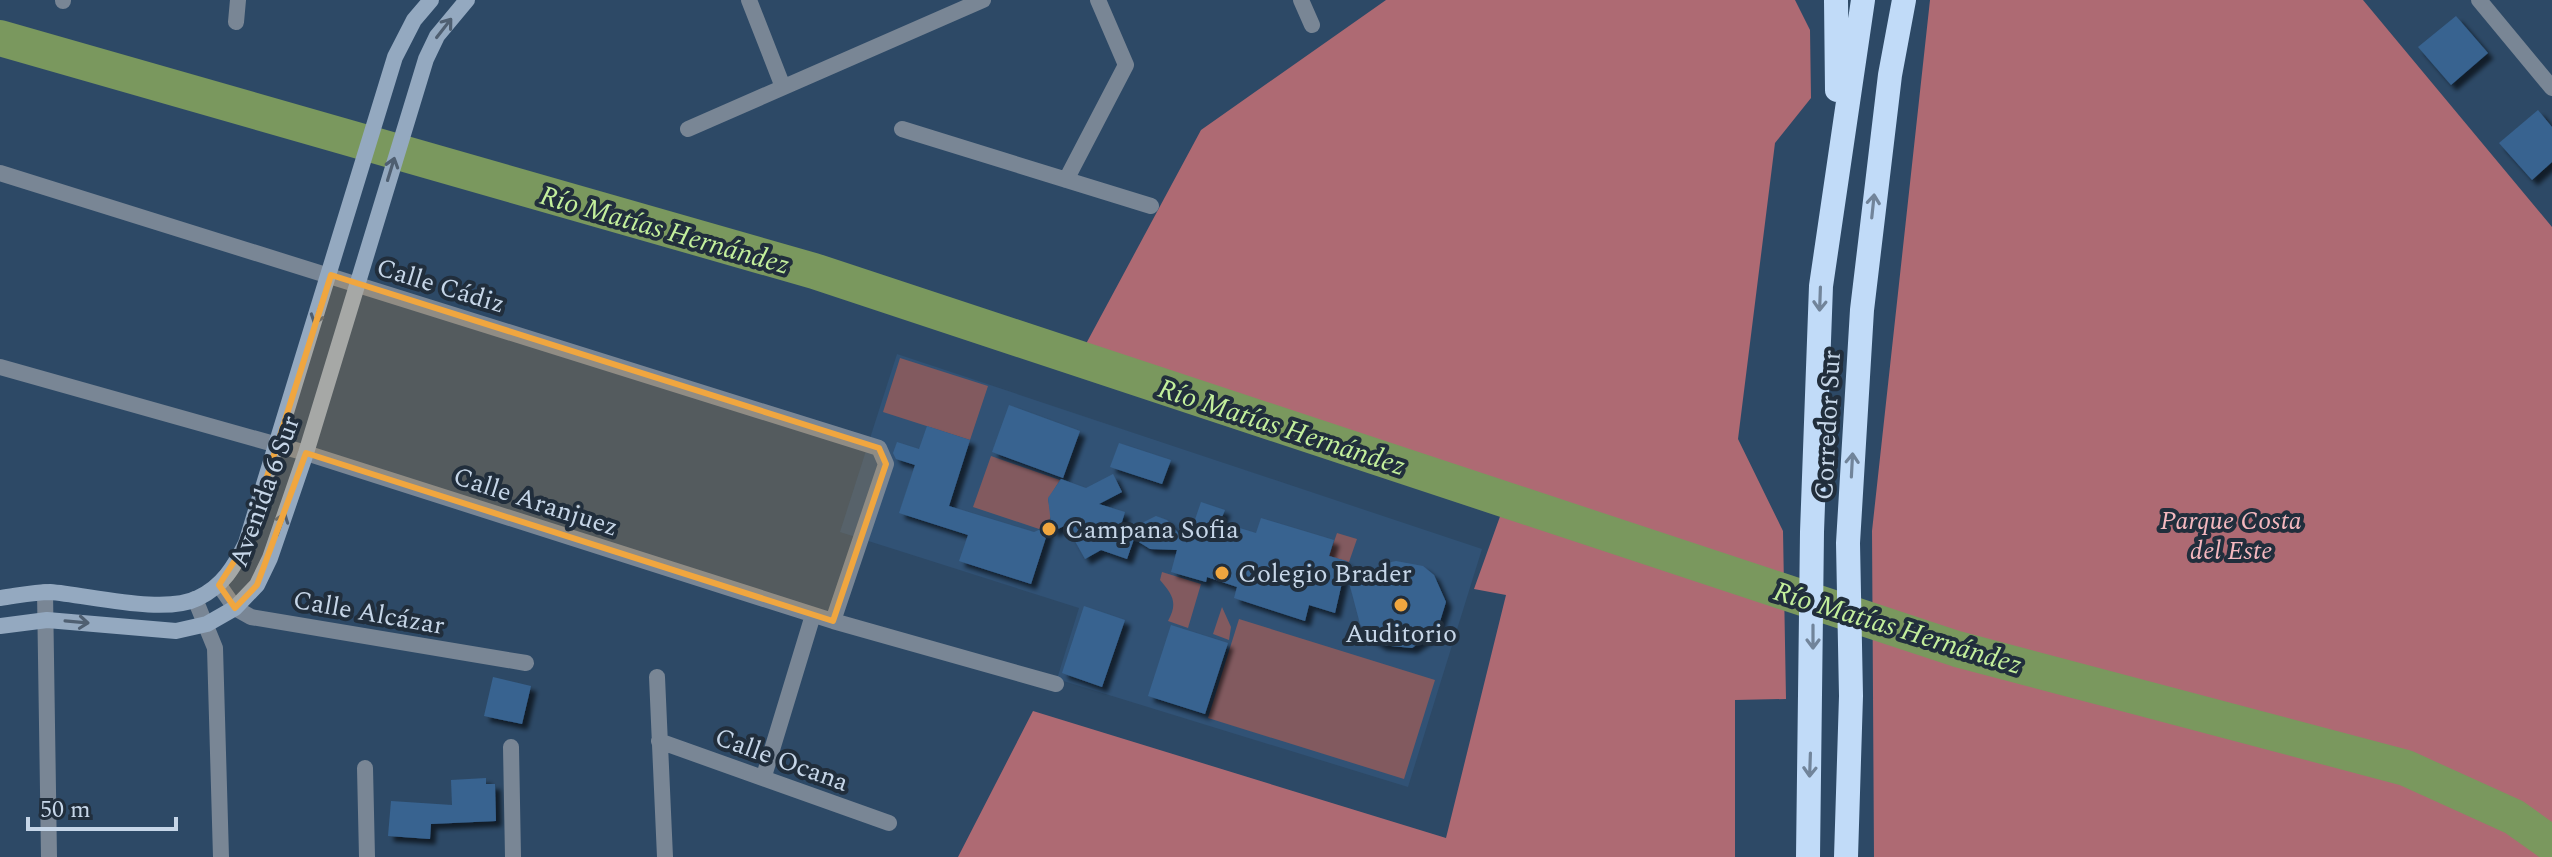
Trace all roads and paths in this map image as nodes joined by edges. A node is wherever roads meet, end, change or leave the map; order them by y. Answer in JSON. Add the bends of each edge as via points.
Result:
{"nodes":[{"id":1,"x":238,"y":0,"type":"edge"},
{"id":2,"x":431,"y":0,"type":"edge"},
{"id":3,"x":467,"y":0,"type":"edge"},
{"id":4,"x":749,"y":0,"type":"edge"},
{"id":5,"x":983,"y":0,"type":"edge"},
{"id":6,"x":1098,"y":0,"type":"edge"},
{"id":7,"x":1301,"y":0,"type":"edge"},
{"id":8,"x":1836,"y":0,"type":"edge"},
{"id":9,"x":1863,"y":0,"type":"edge"},
{"id":10,"x":1904,"y":0,"type":"edge"},
{"id":11,"x":2479,"y":0,"type":"edge"},
{"id":12,"x":236,"y":22,"type":"dead end"},
{"id":13,"x":1312,"y":25,"type":"dead end"},
{"id":14,"x":783,"y":87,"type":"junction"},
{"id":15,"x":2552,"y":88,"type":"edge"},
{"id":16,"x":688,"y":129,"type":"dead end"},
{"id":17,"x":902,"y":129,"type":"dead end"},
{"id":18,"x":1837,"y":162,"type":"junction"},
{"id":19,"x":0,"y":173,"type":"edge"},
{"id":20,"x":1066,"y":180,"type":"junction"},
{"id":21,"x":1151,"y":206,"type":"dead end"},
{"id":22,"x":331,"y":275,"type":"junction"},
{"id":23,"x":356,"y":283,"type":"junction"},
{"id":24,"x":0,"y":367,"type":"edge"},
{"id":25,"x":277,"y":445,"type":"junction"},
{"id":26,"x":306,"y":453,"type":"junction"},
{"id":27,"x":219,"y":585,"type":"junction"},
{"id":28,"x":45,"y":592,"type":"junction"},
{"id":29,"x":0,"y":598,"type":"edge"},
{"id":30,"x":195,"y":599,"type":"junction"},
{"id":31,"x":235,"y":608,"type":"junction"},
{"id":32,"x":813,"y":615,"type":"junction"},
{"id":33,"x":47,"y":620,"type":"junction"},
{"id":34,"x":833,"y":621,"type":"junction"},
{"id":35,"x":207,"y":624,"type":"junction"},
{"id":36,"x":0,"y":626,"type":"edge"},
{"id":37,"x":526,"y":663,"type":"dead end"},
{"id":38,"x":657,"y":677,"type":"dead end"},
{"id":39,"x":1056,"y":684,"type":"dead end"},
{"id":40,"x":659,"y":741,"type":"junction"},
{"id":41,"x":511,"y":747,"type":"dead end"},
{"id":42,"x":365,"y":768,"type":"dead end"},
{"id":43,"x":764,"y":776,"type":"junction"},
{"id":44,"x":889,"y":823,"type":"dead end"},
{"id":45,"x":49,"y":857,"type":"edge"},
{"id":46,"x":221,"y":857,"type":"edge"},
{"id":47,"x":367,"y":857,"type":"edge"},
{"id":48,"x":513,"y":857,"type":"edge"},
{"id":49,"x":665,"y":857,"type":"edge"},
{"id":50,"x":1808,"y":857,"type":"edge"},
{"id":51,"x":1846,"y":857,"type":"edge"}],
"edges":[{"from":1,"to":12,"type":"street"},
{"from":2,"to":22,"type":"main road","name":"Avenida 6 Sur","via":[[395,57]]},
{"from":23,"to":3,"type":"main road","name":"Avenida 6 Sur","one_way":true,"via":[[426,59],[437,36]]},
{"from":4,"to":14,"type":"street"},
{"from":5,"to":14,"type":"street"},
{"from":6,"to":20,"type":"street","via":[[1126,65]]},
{"from":7,"to":13,"type":"street"},
{"from":8,"to":18,"type":"highway"},
{"from":9,"to":18,"type":"highway","name":"Corredor Sur"},
{"from":51,"to":10,"type":"highway","name":"Corredor Sur","one_way":true,"via":[[1848,543],[1862,310]]},
{"from":11,"to":15,"type":"street"},
{"from":14,"to":16,"type":"street"},
{"from":17,"to":20,"type":"street"},
{"from":18,"to":50,"type":"highway","name":"Corredor Sur","one_way":true,"via":[[1821,286]]},
{"from":19,"to":22,"type":"street","name":"Calle Cádiz"},
{"from":20,"to":21,"type":"street"},
{"from":22,"to":23,"type":"street","name":"Calle Cádiz"},
{"from":22,"to":25,"type":"main road","name":"Avenida 6 Sur","one_way":true},
{"from":23,"to":26,"type":"main road","name":"Avenida 6 Sur"},
{"from":23,"to":34,"type":"street","name":"Calle Cádiz","via":[[879,448],[886,464]]},
{"from":24,"to":25,"type":"street","name":"Calle Aranjuez"},
{"from":25,"to":26,"type":"street","name":"Calle Aranjuez"},
{"from":25,"to":27,"type":"main road","name":"Avenida 6 Sur","via":[[246,543]]},
{"from":31,"to":26,"type":"main road","name":"Avenida 6 Sur","one_way":true,"via":[[257,585],[270,558]]},
{"from":26,"to":32,"type":"street","name":"Calle Aranjuez"},
{"from":27,"to":30,"type":"main road","name":"Avenida 6 Sur"},
{"from":27,"to":31,"type":"street"},
{"from":28,"to":29,"type":"main road","name":"Avenida 6 Sur"},
{"from":28,"to":30,"type":"main road","name":"Avenida 6 Sur","via":[[171,604]]},
{"from":28,"to":33,"type":"street"},
{"from":30,"to":35,"type":"street"},
{"from":31,"to":35,"type":"main road","name":"Avenida 6 Sur"},
{"from":31,"to":37,"type":"street","name":"Calle Alcázar","via":[[251,617]]},
{"from":32,"to":34,"type":"street","name":"Calle Aranjuez"},
{"from":32,"to":43,"type":"street"},
{"from":33,"to":35,"type":"main road","name":"Avenida 6 Sur","one_way":true,"via":[[176,631]]},
{"from":33,"to":36,"type":"main road","name":"Avenida 6 Sur"},
{"from":33,"to":45,"type":"street"},
{"from":34,"to":39,"type":"street","name":"Calle Aranjuez"},
{"from":35,"to":46,"type":"street","via":[[215,648]]},
{"from":38,"to":40,"type":"street"},
{"from":40,"to":43,"type":"street","name":"Calle Ocana"},
{"from":40,"to":49,"type":"street"},
{"from":41,"to":48,"type":"street"},
{"from":42,"to":47,"type":"street"},
{"from":43,"to":44,"type":"street","name":"Calle Ocana"}]}
